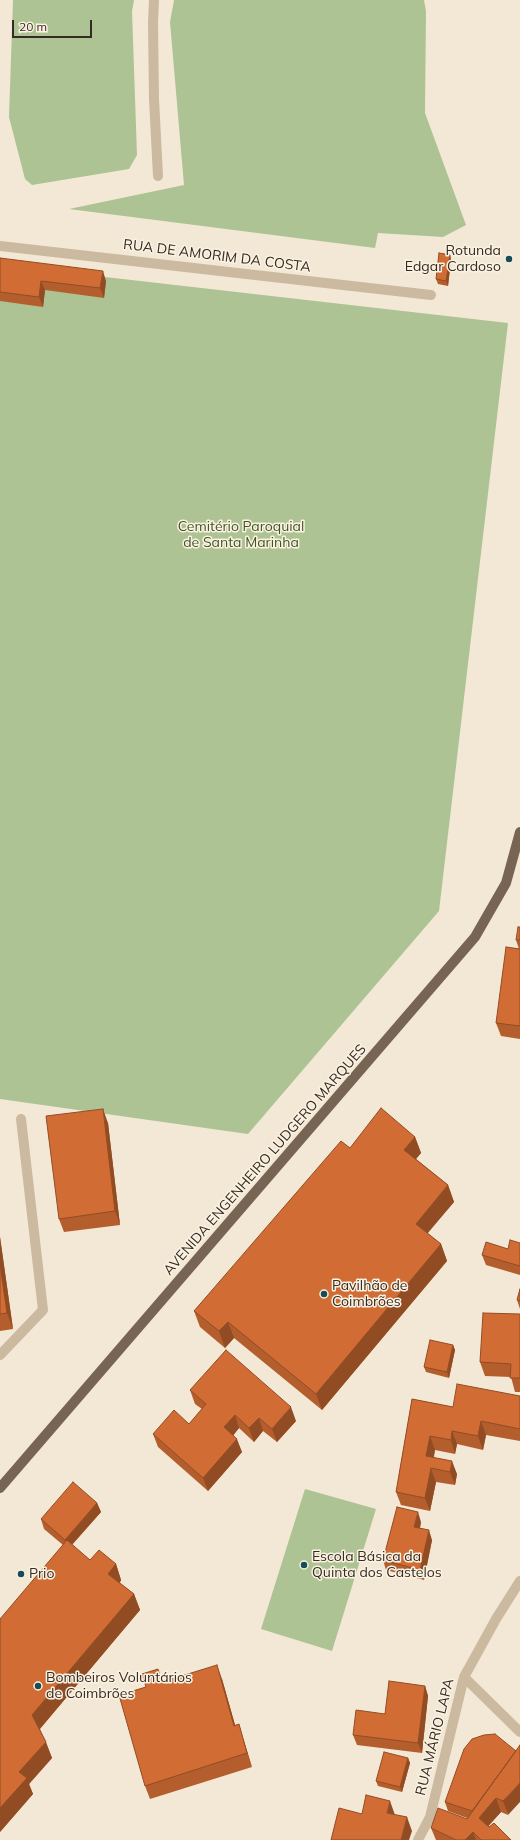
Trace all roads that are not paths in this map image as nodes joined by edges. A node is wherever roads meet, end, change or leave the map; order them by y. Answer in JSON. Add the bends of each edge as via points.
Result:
{"nodes":[{"id":1,"x":154,"y":0,"type":"edge"},
{"id":2,"x":158,"y":176,"type":"dead end"},
{"id":3,"x":0,"y":246,"type":"edge"},
{"id":4,"x":431,"y":295,"type":"dead end"},
{"id":5,"x":520,"y":832,"type":"edge"},
{"id":6,"x":21,"y":1119,"type":"dead end"},
{"id":7,"x":0,"y":1355,"type":"edge"},
{"id":8,"x":0,"y":1488,"type":"edge"},
{"id":9,"x":520,"y":1581,"type":"edge"},
{"id":10,"x":464,"y":1676,"type":"junction"},
{"id":11,"x":520,"y":1732,"type":"edge"},
{"id":12,"x":418,"y":1840,"type":"edge"}],
"edges":[{"from":1,"to":2,"type":"street","via":[[152,23]]},
{"from":3,"to":4,"type":"street","name":"RUA DE AMORIM DA COSTA"},
{"from":5,"to":8,"type":"main road","name":"AVENIDA ENGENHEIRO LUDGERO MARQUES","via":[[506,883],[476,937]]},
{"from":6,"to":7,"type":"street","via":[[43,1310]]},
{"from":9,"to":10,"type":"street","name":"RUA MÁRIO LAPA"},
{"from":10,"to":11,"type":"street"},
{"from":10,"to":12,"type":"street","name":"RUA MÁRIO LAPA","via":[[430,1817]]}]}
